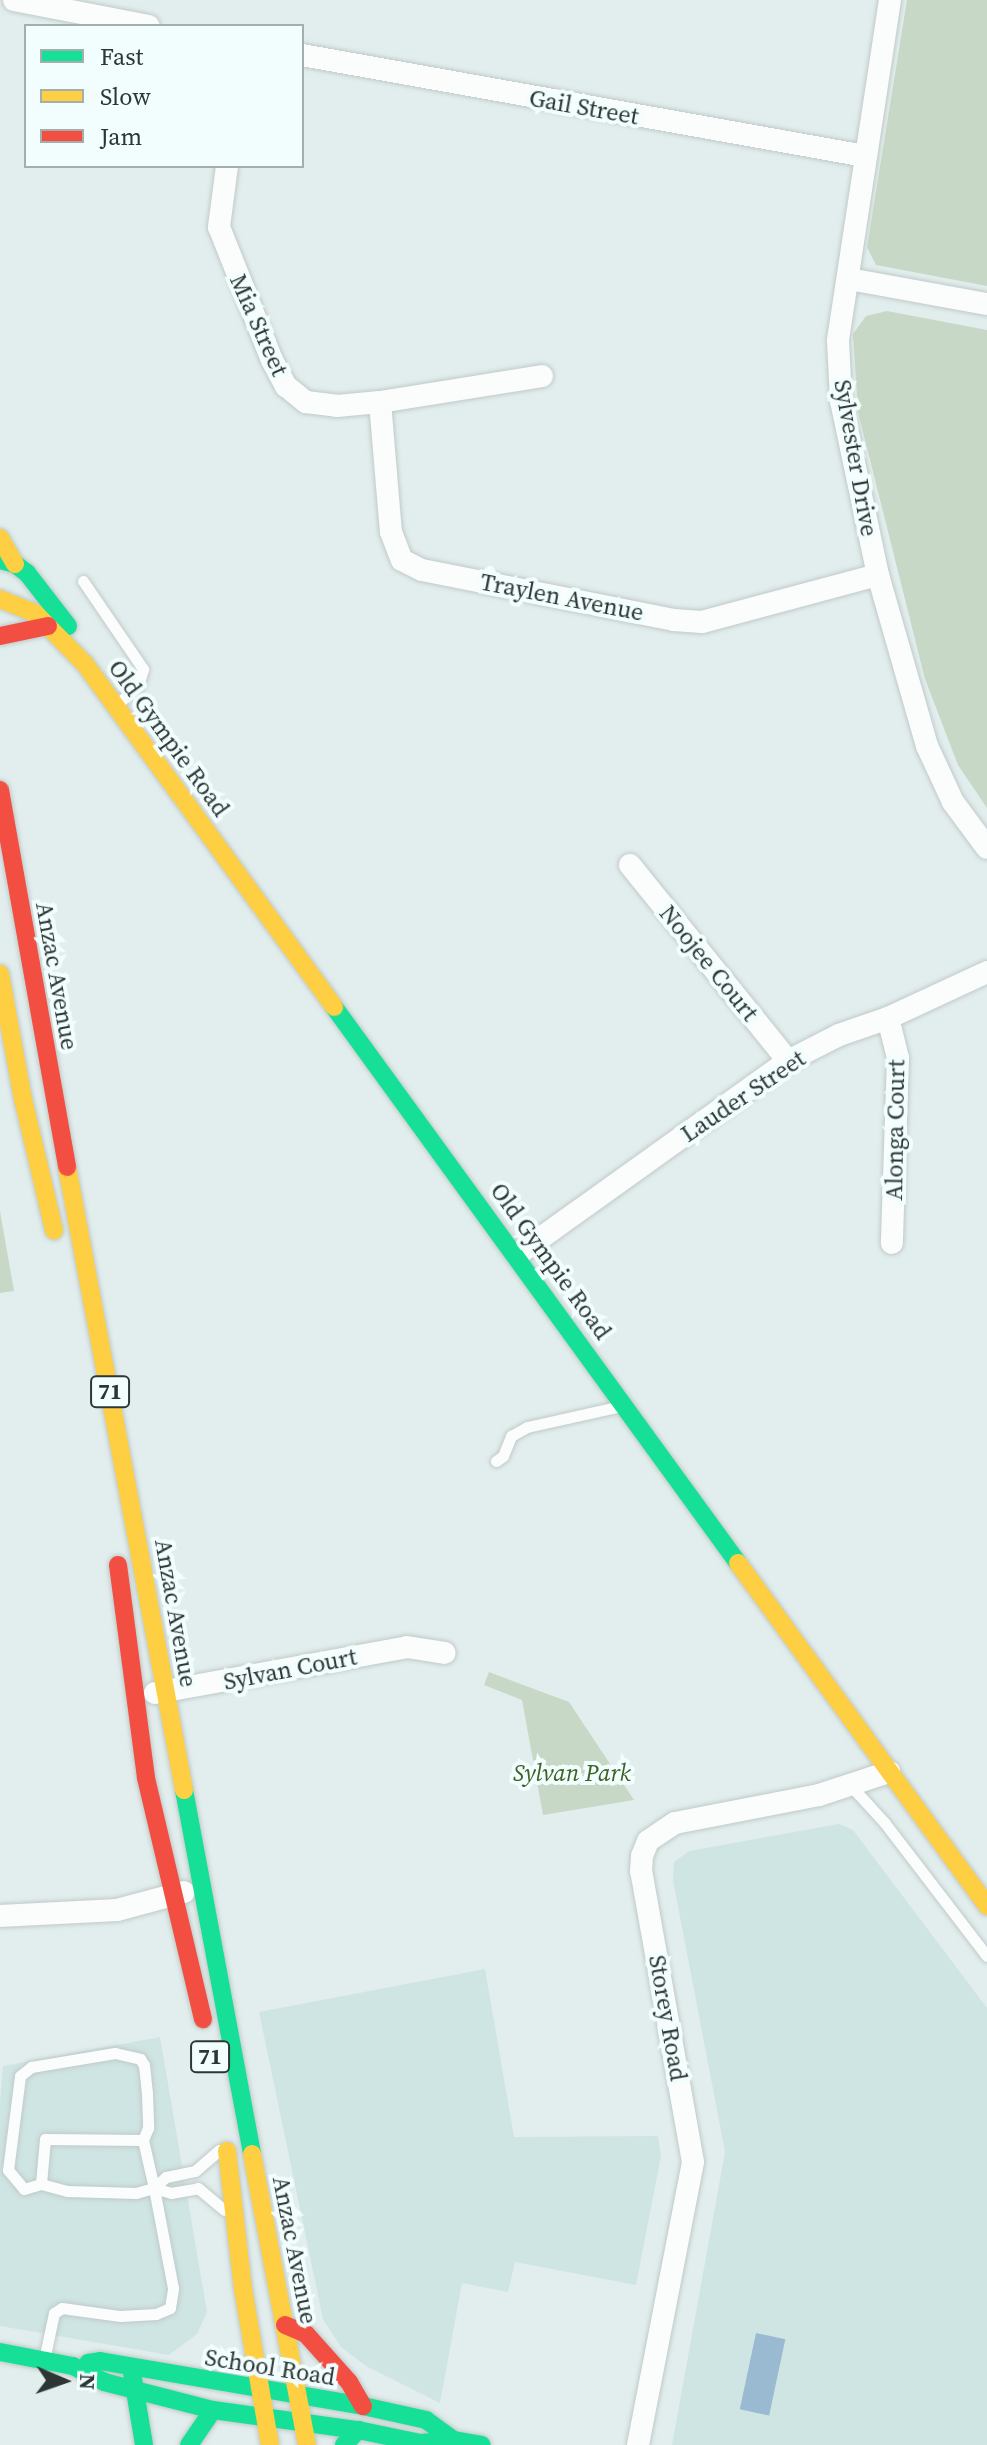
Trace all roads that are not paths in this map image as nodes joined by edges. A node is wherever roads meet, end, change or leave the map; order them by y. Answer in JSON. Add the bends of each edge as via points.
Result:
{"nodes":[{"id":1,"x":14,"y":0,"type":"edge"},
{"id":2,"x":890,"y":0,"type":"edge"},
{"id":3,"x":139,"y":24,"type":"edge"},
{"id":4,"x":304,"y":55,"type":"edge"},
{"id":5,"x":865,"y":156,"type":"junction"},
{"id":6,"x":227,"y":168,"type":"edge"},
{"id":7,"x":849,"y":279,"type":"junction"},
{"id":8,"x":987,"y":304,"type":"edge"},
{"id":9,"x":542,"y":376,"type":"dead end"},
{"id":10,"x":380,"y":402,"type":"junction"},
{"id":11,"x":0,"y":538,"type":"edge"},
{"id":12,"x":8,"y":562,"type":"edge"},
{"id":13,"x":878,"y":575,"type":"junction"},
{"id":14,"x":83,"y":581,"type":"dead end"},
{"id":15,"x":0,"y":599,"type":"edge"},
{"id":16,"x":48,"y":626,"type":"junction"},
{"id":17,"x":0,"y":636,"type":"edge"},
{"id":18,"x":72,"y":648,"type":"junction"},
{"id":19,"x":115,"y":705,"type":"junction"},
{"id":20,"x":0,"y":790,"type":"edge"},
{"id":21,"x":987,"y":848,"type":"edge"},
{"id":22,"x":630,"y":865,"type":"dead end"},
{"id":23,"x":987,"y":972,"type":"edge"},
{"id":24,"x":0,"y":974,"type":"edge"},
{"id":25,"x":888,"y":1018,"type":"junction"},
{"id":26,"x":788,"y":1061,"type":"junction"},
{"id":27,"x":54,"y":1094,"type":"junction"},
{"id":28,"x":23,"y":1099,"type":"junction"},
{"id":29,"x":892,"y":1243,"type":"dead end"},
{"id":30,"x":58,"y":1247,"type":"dead end"},
{"id":31,"x":517,"y":1255,"type":"junction"},
{"id":32,"x":626,"y":1405,"type":"junction"},
{"id":33,"x":496,"y":1461,"type":"dead end"},
{"id":34,"x":113,"y":1539,"type":"dead end"},
{"id":35,"x":445,"y":1653,"type":"dead end"},
{"id":36,"x":166,"y":1691,"type":"junction"},
{"id":37,"x":134,"y":1696,"type":"junction"},
{"id":38,"x":889,"y":1772,"type":"junction"},
{"id":39,"x":851,"y":1786,"type":"junction"},
{"id":40,"x":203,"y":1886,"type":"junction"},
{"id":41,"x":173,"y":1896,"type":"junction"},
{"id":42,"x":987,"y":1906,"type":"edge"},
{"id":43,"x":0,"y":1916,"type":"edge"},
{"id":44,"x":987,"y":1956,"type":"edge"},
{"id":45,"x":207,"y":2041,"type":"dead end"},
{"id":46,"x":224,"y":2137,"type":"joint"},
{"id":47,"x":143,"y":2140,"type":"junction"},
{"id":48,"x":41,"y":2184,"type":"junction"},
{"id":49,"x":154,"y":2188,"type":"junction"},
{"id":50,"x":236,"y":2220,"type":"junction"},
{"id":51,"x":285,"y":2325,"type":"junction"},
{"id":52,"x":0,"y":2352,"type":"edge"},
{"id":53,"x":43,"y":2360,"type":"junction"},
{"id":54,"x":73,"y":2366,"type":"junction"},
{"id":55,"x":140,"y":2369,"type":"junction"},
{"id":56,"x":133,"y":2390,"type":"junction"},
{"id":57,"x":260,"y":2390,"type":"junction"},
{"id":58,"x":299,"y":2395,"type":"junction"},
{"id":59,"x":152,"y":2396,"type":"junction"},
{"id":60,"x":363,"y":2406,"type":"junction"},
{"id":61,"x":213,"y":2410,"type":"junction"},
{"id":62,"x":264,"y":2417,"type":"junction"},
{"id":63,"x":303,"y":2422,"type":"junction"},
{"id":64,"x":358,"y":2430,"type":"junction"},
{"id":65,"x":454,"y":2440,"type":"junction"},
{"id":66,"x":144,"y":2445,"type":"edge"},
{"id":67,"x":160,"y":2445,"type":"edge"},
{"id":68,"x":189,"y":2445,"type":"edge"},
{"id":69,"x":270,"y":2445,"type":"edge"},
{"id":70,"x":307,"y":2445,"type":"edge"},
{"id":71,"x":344,"y":2445,"type":"edge"},
{"id":72,"x":482,"y":2445,"type":"edge"},
{"id":73,"x":638,"y":2445,"type":"edge"}],
"edges":[{"from":1,"to":3,"type":"street"},
{"from":2,"to":5,"type":"street","name":"Sylvester Drive"},
{"from":4,"to":5,"type":"street","name":"Gail Street"},
{"from":5,"to":7,"type":"street","name":"Sylvester Drive"},
{"from":6,"to":10,"type":"street","name":"Mia Street","via":[[219,227],[286,386],[306,402]]},
{"from":7,"to":8,"type":"street"},
{"from":7,"to":13,"type":"street","name":"Sylvester Drive","via":[[838,341],[841,401]]},
{"from":9,"to":10,"type":"street","name":"Mia Street"},
{"from":10,"to":13,"type":"street","name":"Traylen Avenue","via":[[391,532],[402,560],[422,570],[702,622]]},
{"from":11,"to":12,"type":"main road","name":"Old Gympie Road"},
{"from":12,"to":18,"type":"main road","name":"Old Gympie Road","via":[[38,585],[68,626]]},
{"from":13,"to":21,"type":"street","name":"Sylvester Drive","via":[[927,746],[953,802]]},
{"from":14,"to":19,"type":"lane","via":[[143,669],[138,686]]},
{"from":15,"to":16,"type":"main road","name":"Old Gympie Road","via":[[35,613]]},
{"from":16,"to":17,"type":"main road"},
{"from":16,"to":18,"type":"main road","name":"Old Gympie Road"},
{"from":18,"to":19,"type":"main road","name":"Old Gympie Road"},
{"from":19,"to":31,"type":"main road","name":"Old Gympie Road"},
{"from":20,"to":27,"type":"main road","name":"Anzac Avenue","number":"71"},
{"from":22,"to":26,"type":"street","name":"Noojee Court"},
{"from":23,"to":25,"type":"street","name":"Lauder Street"},
{"from":24,"to":28,"type":"main road"},
{"from":25,"to":26,"type":"street","name":"Lauder Street"},
{"from":25,"to":29,"type":"street","name":"Alonga Court","via":[[898,1058]]},
{"from":26,"to":31,"type":"street","name":"Lauder Street"},
{"from":27,"to":28,"type":"main road"},
{"from":27,"to":36,"type":"main road","name":"Anzac Avenue","number":"71"},
{"from":28,"to":30,"type":"main road"},
{"from":31,"to":32,"type":"main road","name":"Old Gympie Road"},
{"from":32,"to":33,"type":"lane","via":[[527,1427],[511,1436]]},
{"from":32,"to":38,"type":"main road","name":"Old Gympie Road"},
{"from":34,"to":37,"type":"main road","name":"Anzac Avenue","number":"71"},
{"from":35,"to":36,"type":"street","name":"Sylvan Court","via":[[407,1647]]},
{"from":36,"to":37,"type":"street","name":"Sylvan Court"},
{"from":36,"to":40,"type":"main road","name":"Anzac Avenue","number":"71"},
{"from":37,"to":41,"type":"main road","name":"Anzac Avenue","number":"71"},
{"from":38,"to":39,"type":"street","name":"Storey Road"},
{"from":38,"to":42,"type":"main road","name":"Old Gympie Road"},
{"from":39,"to":44,"type":"lane"},
{"from":39,"to":73,"type":"street","name":"Storey Road","via":[[675,1823],[648,1841],[642,1856],[693,2162]]},
{"from":40,"to":41,"type":"street"},
{"from":40,"to":51,"type":"main road","name":"Anzac Avenue","number":"71"},
{"from":41,"to":43,"type":"street","via":[[117,1910]]},
{"from":41,"to":45,"type":"main road","name":"Anzac Avenue","number":"71"},
{"from":46,"to":49,"type":"lane","via":[[195,2171],[166,2177]]},
{"from":46,"to":50,"type":"main road","name":"Anzac Avenue"},
{"from":47,"to":48,"type":"lane","via":[[45,2139]]},
{"from":47,"to":48,"type":"lane","via":[[147,2093],[140,2059],[115,2053],[31,2067],[20,2076],[8,2170],[24,2189]]},
{"from":47,"to":49,"type":"lane"},
{"from":48,"to":49,"type":"lane","via":[[67,2191],[122,2193]]},
{"from":49,"to":50,"type":"lane","via":[[171,2193],[198,2188]]},
{"from":49,"to":53,"type":"lane","via":[[173,2288],[170,2308],[120,2316],[62,2308],[54,2313]]},
{"from":50,"to":57,"type":"main road","name":"Anzac Avenue"},
{"from":51,"to":58,"type":"main road","name":"Anzac Avenue","number":"71"},
{"from":51,"to":60,"type":"main road","via":[[306,2334]]},
{"from":52,"to":53,"type":"main road","name":"School Road"},
{"from":53,"to":54,"type":"main road","name":"School Road"},
{"from":54,"to":55,"type":"main road","name":"School Road","via":[[100,2361]]},
{"from":54,"to":56,"type":"main road","name":"School Road","via":[[96,2380]]},
{"from":55,"to":56,"type":"main road"},
{"from":55,"to":57,"type":"main road","name":"School Road"},
{"from":55,"to":59,"type":"main road"},
{"from":56,"to":59,"type":"main road","name":"School Road"},
{"from":56,"to":66,"type":"main road"},
{"from":57,"to":58,"type":"main road","name":"School Road"},
{"from":57,"to":62,"type":"main road","name":"Anzac Avenue"},
{"from":58,"to":60,"type":"main road","name":"School Road"},
{"from":58,"to":63,"type":"main road","name":"Anzac Avenue","number":"71"},
{"from":59,"to":61,"type":"main road","name":"School Road"},
{"from":59,"to":67,"type":"main road"},
{"from":60,"to":65,"type":"main road","name":"School Road","via":[[426,2420]]},
{"from":61,"to":62,"type":"main road","name":"School Road"},
{"from":61,"to":68,"type":"main road"},
{"from":62,"to":63,"type":"main road","name":"School Road"},
{"from":62,"to":69,"type":"main road","name":"Anzac Avenue"},
{"from":63,"to":64,"type":"main road","name":"School Road"},
{"from":63,"to":70,"type":"main road","name":"Anzac Avenue","number":"71"},
{"from":64,"to":65,"type":"main road","name":"School Road","via":[[421,2443]]},
{"from":64,"to":71,"type":"main road"},
{"from":65,"to":72,"type":"main road","name":"School Road"}]}
